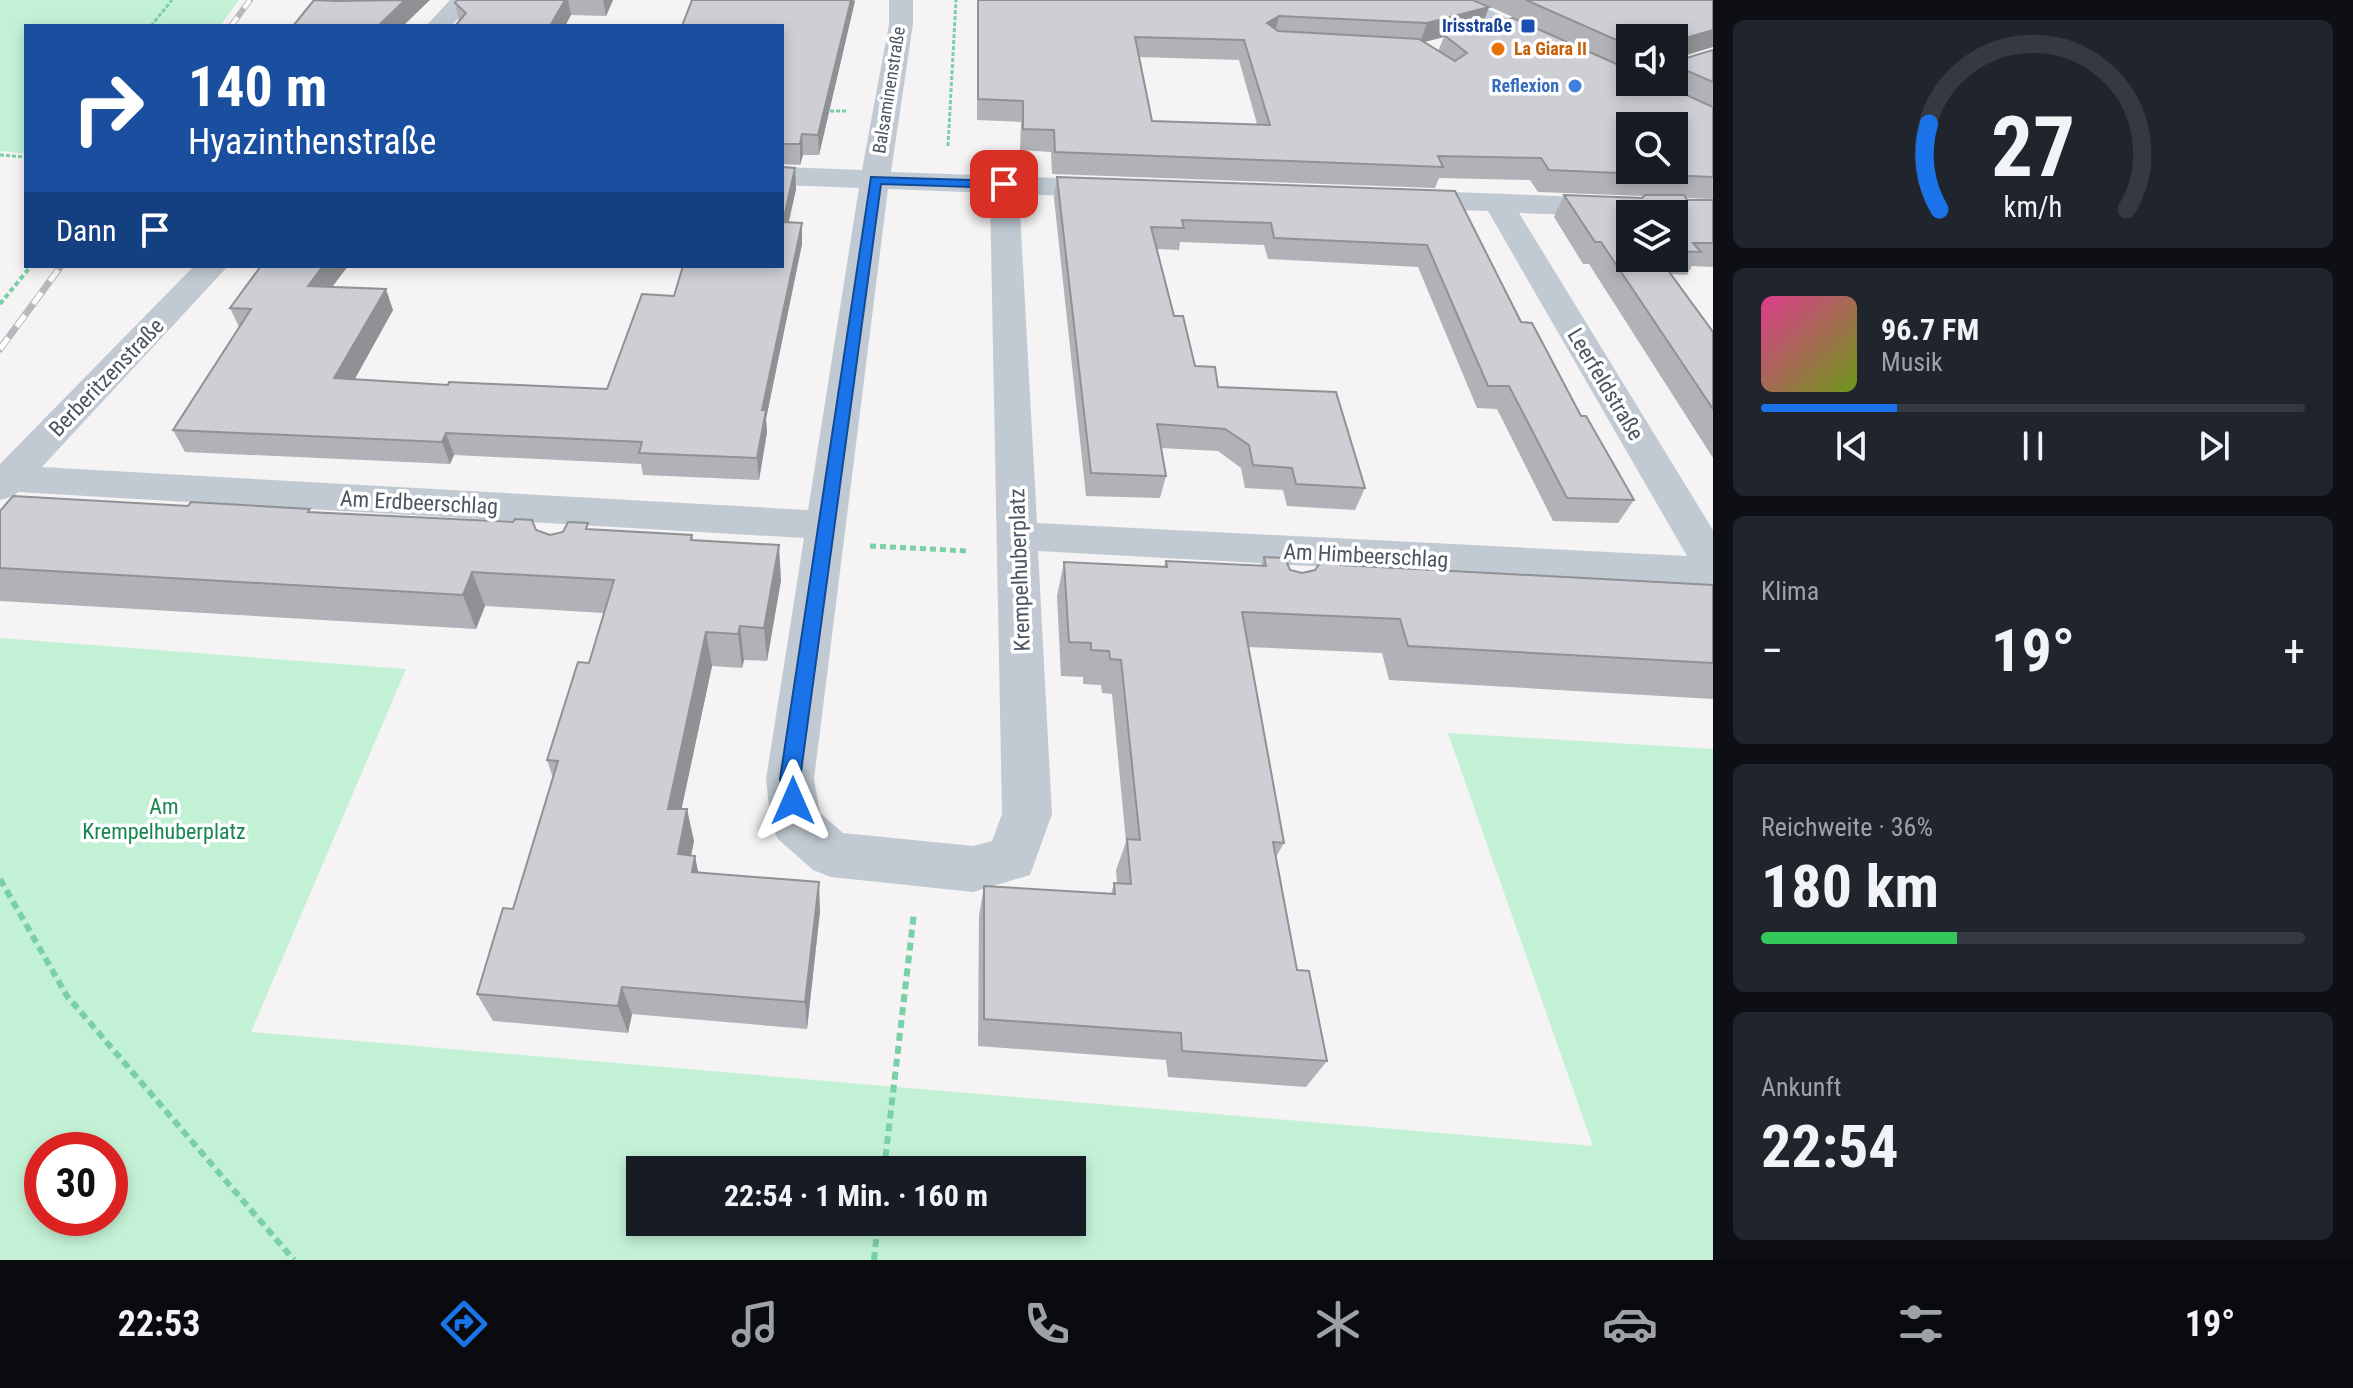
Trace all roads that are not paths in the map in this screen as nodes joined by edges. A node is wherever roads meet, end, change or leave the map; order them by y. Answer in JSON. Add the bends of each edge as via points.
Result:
{"nodes":[{"id":1,"x":463,"y":0,"type":"edge"},
{"id":2,"x":901,"y":0,"type":"edge"},
{"id":3,"x":1449,"y":0,"type":"edge"},
{"id":4,"x":440,"y":24,"type":"edge"},
{"id":5,"x":1569,"y":55,"type":"edge"},
{"id":6,"x":784,"y":176,"type":"edge"},
{"id":7,"x":875,"y":180,"type":"junction"},
{"id":8,"x":1004,"y":184,"type":"junction"},
{"id":9,"x":1148,"y":190,"type":"edge"},
{"id":10,"x":1371,"y":198,"type":"edge"},
{"id":11,"x":1498,"y":203,"type":"junction"},
{"id":12,"x":1713,"y":211,"type":"edge"},
{"id":13,"x":210,"y":268,"type":"edge"},
{"id":14,"x":5,"y":483,"type":"edge"},
{"id":15,"x":827,"y":534,"type":"junction"},
{"id":16,"x":1018,"y":545,"type":"junction"},
{"id":17,"x":1713,"y":565,"type":"edge"},
{"id":18,"x":1713,"y":573,"type":"edge"}],
"edges":[{"from":1,"to":4,"type":"street"},
{"from":2,"to":7,"type":"street","name":"Balsaminenstraße"},
{"from":3,"to":5,"type":"main road"},
{"from":6,"to":7,"type":"street"},
{"from":7,"to":8,"type":"street"},
{"from":7,"to":15,"type":"street","name":"Krempelhuberplatz"},
{"from":8,"to":9,"type":"street"},
{"from":8,"to":16,"type":"street","name":"Krempelhuberplatz"},
{"from":10,"to":11,"type":"street"},
{"from":11,"to":12,"type":"street"},
{"from":11,"to":17,"type":"street","name":"Leerfeldstraße"},
{"from":13,"to":14,"type":"street","name":"Berberitzenstraße"},
{"from":14,"to":15,"type":"street","name":"Am Erdbeerschlag"},
{"from":15,"to":16,"type":"street","name":"Krempelhuberplatz","via":[[790,779],[796,824],[831,854],[973,869],[1012,859],[1027,814]]},
{"from":16,"to":18,"type":"street","name":"Am Himbeerschlag"}]}
